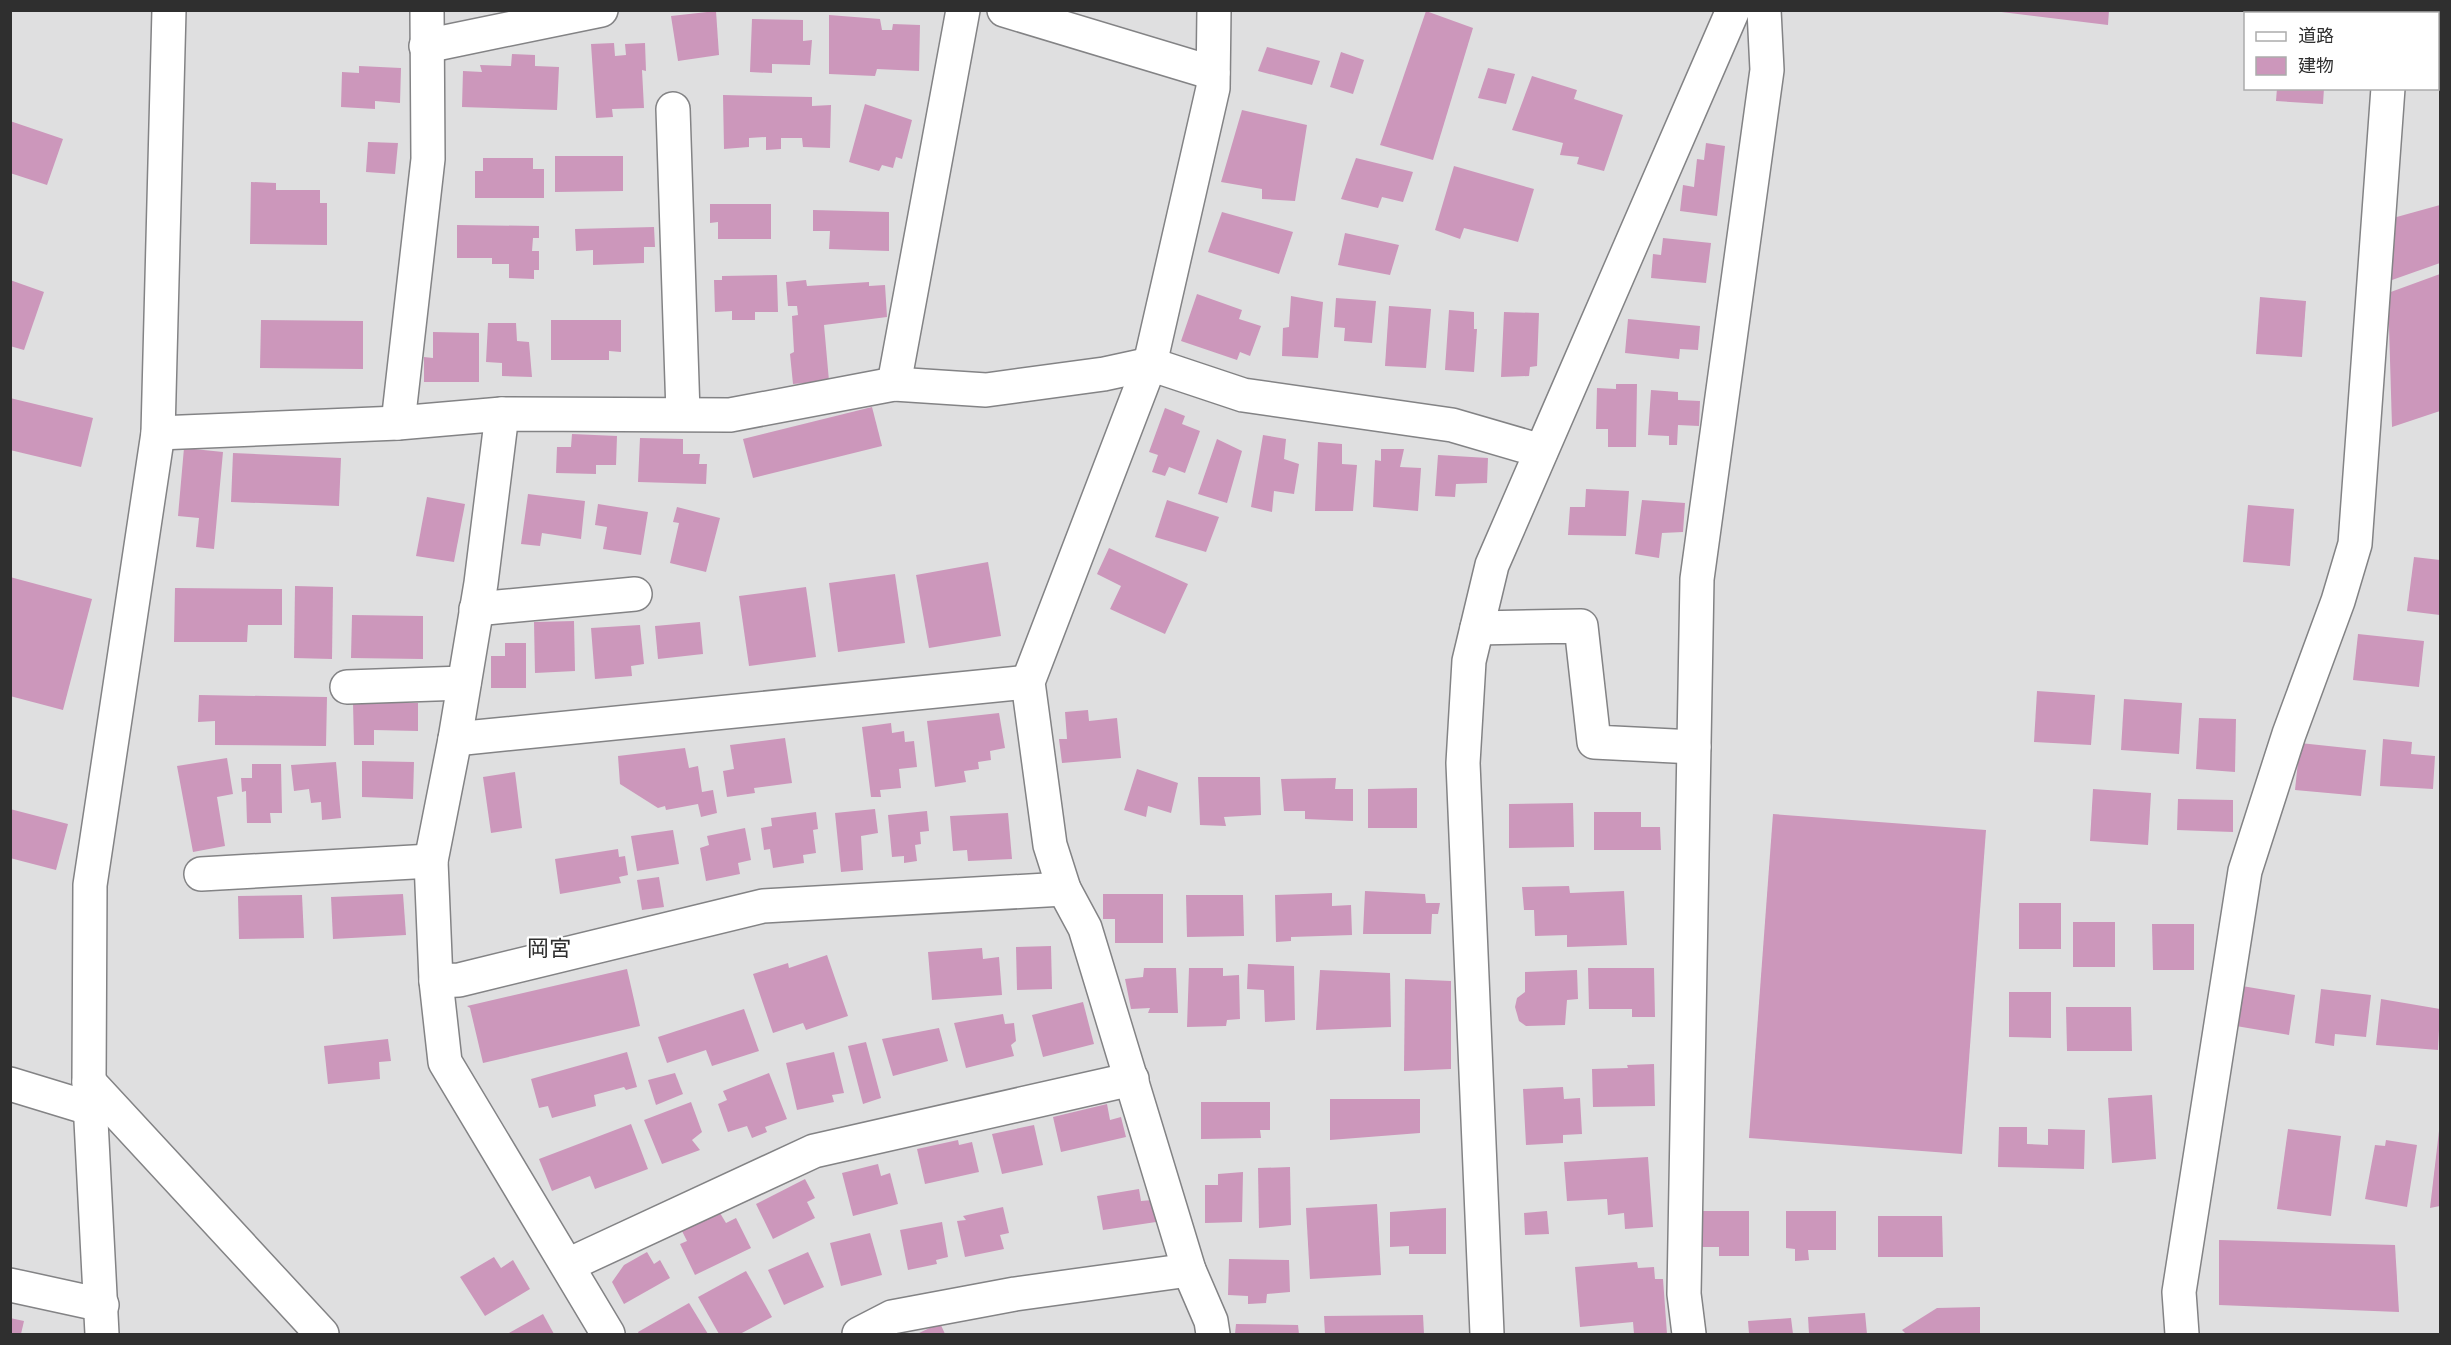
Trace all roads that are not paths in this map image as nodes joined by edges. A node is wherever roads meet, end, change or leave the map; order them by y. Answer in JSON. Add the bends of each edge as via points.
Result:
{"nodes":[{"id":1,"x":169,"y":10,"type":"edge"},
{"id":2,"x":427,"y":10,"type":"edge"},
{"id":3,"x":602,"y":10,"type":"edge"},
{"id":4,"x":963,"y":10,"type":"edge"},
{"id":5,"x":1004,"y":10,"type":"edge"},
{"id":6,"x":1214,"y":10,"type":"edge"},
{"id":7,"x":1733,"y":10,"type":"edge"},
{"id":8,"x":1764,"y":10,"type":"edge"},
{"id":9,"x":426,"y":46,"type":"junction"},
{"id":10,"x":1213,"y":73,"type":"junction"},
{"id":11,"x":2388,"y":90,"type":"edge"},
{"id":12,"x":673,"y":109,"type":"dead end"},
{"id":13,"x":1150,"y":364,"type":"junction"},
{"id":14,"x":894,"y":384,"type":"junction"},
{"id":15,"x":683,"y":413,"type":"junction"},
{"id":16,"x":502,"y":414,"type":"junction"},
{"id":17,"x":398,"y":423,"type":"junction"},
{"id":18,"x":158,"y":433,"type":"junction"},
{"id":19,"x":1541,"y":451,"type":"junction"},
{"id":20,"x":635,"y":594,"type":"dead end"},
{"id":21,"x":476,"y":609,"type":"junction"},
{"id":22,"x":1477,"y":628,"type":"junction"},
{"id":23,"x":1028,"y":682,"type":"junction"},
{"id":24,"x":464,"y":683,"type":"junction"},
{"id":25,"x":347,"y":687,"type":"dead end"},
{"id":26,"x":455,"y":739,"type":"junction"},
{"id":27,"x":1694,"y":747,"type":"junction"},
{"id":28,"x":431,"y":861,"type":"junction"},
{"id":29,"x":201,"y":874,"type":"dead end"},
{"id":30,"x":1064,"y":889,"type":"junction"},
{"id":31,"x":436,"y":981,"type":"junction"},
{"id":32,"x":1132,"y":1079,"type":"junction"},
{"id":33,"x":10,"y":1084,"type":"edge"},
{"id":34,"x":90,"y":1096,"type":"junction"},
{"id":35,"x":568,"y":1265,"type":"junction"},
{"id":36,"x":1189,"y":1270,"type":"junction"},
{"id":37,"x":10,"y":1285,"type":"edge"},
{"id":38,"x":102,"y":1320,"type":"edge"},
{"id":39,"x":322,"y":1335,"type":"edge"},
{"id":40,"x":608,"y":1335,"type":"edge"},
{"id":41,"x":859,"y":1335,"type":"edge"},
{"id":42,"x":1213,"y":1335,"type":"edge"},
{"id":43,"x":1486,"y":1335,"type":"edge"},
{"id":44,"x":1689,"y":1335,"type":"edge"},
{"id":45,"x":2182,"y":1335,"type":"edge"}],
"edges":[{"from":1,"to":18,"type":"street"},
{"from":2,"to":9,"type":"street"},
{"from":3,"to":9,"type":"street"},
{"from":4,"to":14,"type":"street"},
{"from":5,"to":10,"type":"street"},
{"from":6,"to":10,"type":"street"},
{"from":7,"to":19,"type":"street"},
{"from":8,"to":27,"type":"street","via":[[1767,70],[1697,579]]},
{"from":9,"to":17,"type":"street","via":[[428,159]]},
{"from":10,"to":13,"type":"street","via":[[1213,88]]},
{"from":11,"to":45,"type":"street","via":[[2355,544],[2245,871],[2179,1292]]},
{"from":12,"to":15,"type":"street"},
{"from":13,"to":14,"type":"street","via":[[986,390]]},
{"from":13,"to":19,"type":"street","via":[[1243,395],[1452,425]]},
{"from":13,"to":23,"type":"street"},
{"from":14,"to":15,"type":"street","via":[[730,415]]},
{"from":15,"to":16,"type":"street"},
{"from":16,"to":17,"type":"street"},
{"from":16,"to":21,"type":"street"},
{"from":17,"to":18,"type":"street"},
{"from":18,"to":34,"type":"street","via":[[90,885]]},
{"from":19,"to":22,"type":"street","via":[[1492,565]]},
{"from":20,"to":21,"type":"street"},
{"from":21,"to":24,"type":"street"},
{"from":22,"to":27,"type":"street","via":[[1581,626],[1594,742]]},
{"from":22,"to":43,"type":"street","via":[[1469,662],[1462,763]]},
{"from":23,"to":26,"type":"street"},
{"from":23,"to":30,"type":"street","via":[[1050,845]]},
{"from":24,"to":25,"type":"street"},
{"from":24,"to":26,"type":"street"},
{"from":26,"to":28,"type":"street"},
{"from":27,"to":44,"type":"street","via":[[1684,1294]]},
{"from":28,"to":29,"type":"street"},
{"from":28,"to":31,"type":"street"},
{"from":30,"to":31,"type":"street","via":[[763,906],[459,980]]},
{"from":30,"to":32,"type":"street","via":[[1085,928]]},
{"from":31,"to":35,"type":"street","via":[[445,1062]]},
{"from":32,"to":35,"type":"street","via":[[814,1151]]},
{"from":32,"to":36,"type":"street"},
{"from":33,"to":34,"type":"street"},
{"from":34,"to":38,"type":"street"},
{"from":34,"to":39,"type":"street"},
{"from":35,"to":40,"type":"street"},
{"from":36,"to":41,"type":"street","via":[[1015,1293],[892,1317]]},
{"from":36,"to":42,"type":"street"},
{"from":37,"to":38,"type":"street"}]}
